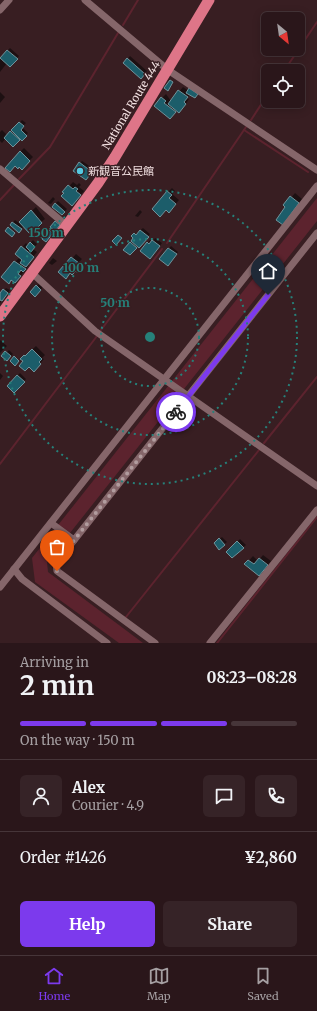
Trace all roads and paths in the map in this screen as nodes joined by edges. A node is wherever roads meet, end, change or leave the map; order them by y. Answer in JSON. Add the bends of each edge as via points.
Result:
{"nodes":[{"id":1,"x":9,"y":0,"type":"edge"},
{"id":2,"x":85,"y":0,"type":"edge"},
{"id":3,"x":209,"y":0,"type":"edge"},
{"id":4,"x":0,"y":10,"type":"edge"},
{"id":5,"x":168,"y":70,"type":"junction"},
{"id":6,"x":0,"y":169,"type":"edge"},
{"id":7,"x":317,"y":170,"type":"edge"},
{"id":8,"x":317,"y":186,"type":"edge"},
{"id":9,"x":67,"y":226,"type":"junction"},
{"id":10,"x":317,"y":233,"type":"edge"},
{"id":11,"x":32,"y":273,"type":"junction"},
{"id":12,"x":0,"y":316,"type":"edge"},
{"id":13,"x":167,"y":380,"type":"junction"},
{"id":14,"x":187,"y":394,"type":"junction"},
{"id":15,"x":317,"y":486,"type":"edge"},
{"id":16,"x":317,"y":510,"type":"edge"},
{"id":17,"x":51,"y":523,"type":"junction"},
{"id":18,"x":74,"y":540,"type":"junction"},
{"id":19,"x":14,"y":569,"type":"junction"},
{"id":20,"x":0,"y":587,"type":"edge"},
{"id":21,"x":107,"y":643,"type":"edge"},
{"id":22,"x":156,"y":643,"type":"edge"},
{"id":23,"x":210,"y":643,"type":"edge"}],
"edges":[{"from":1,"to":4,"type":"street"},
{"from":2,"to":5,"type":"street"},
{"from":3,"to":5,"type":"highway","name":"National Route 444"},
{"from":5,"to":7,"type":"street"},
{"from":5,"to":9,"type":"highway","name":"National Route 444","via":[[115,157]]},
{"from":6,"to":9,"type":"street"},
{"from":8,"to":13,"type":"street"},
{"from":9,"to":11,"type":"highway","name":"National Route 444"},
{"from":10,"to":14,"type":"street"},
{"from":11,"to":12,"type":"highway","name":"National Route 444"},
{"from":11,"to":13,"type":"street","via":[[95,331]]},
{"from":13,"to":14,"type":"street"},
{"from":13,"to":17,"type":"street"},
{"from":14,"to":15,"type":"street"},
{"from":14,"to":18,"type":"street"},
{"from":16,"to":23,"type":"street"},
{"from":17,"to":18,"type":"street"},
{"from":17,"to":19,"type":"street"},
{"from":18,"to":22,"type":"street","via":[[56,563],[57,571]]},
{"from":19,"to":20,"type":"street"},
{"from":19,"to":21,"type":"street","via":[[22,579]]}]}
